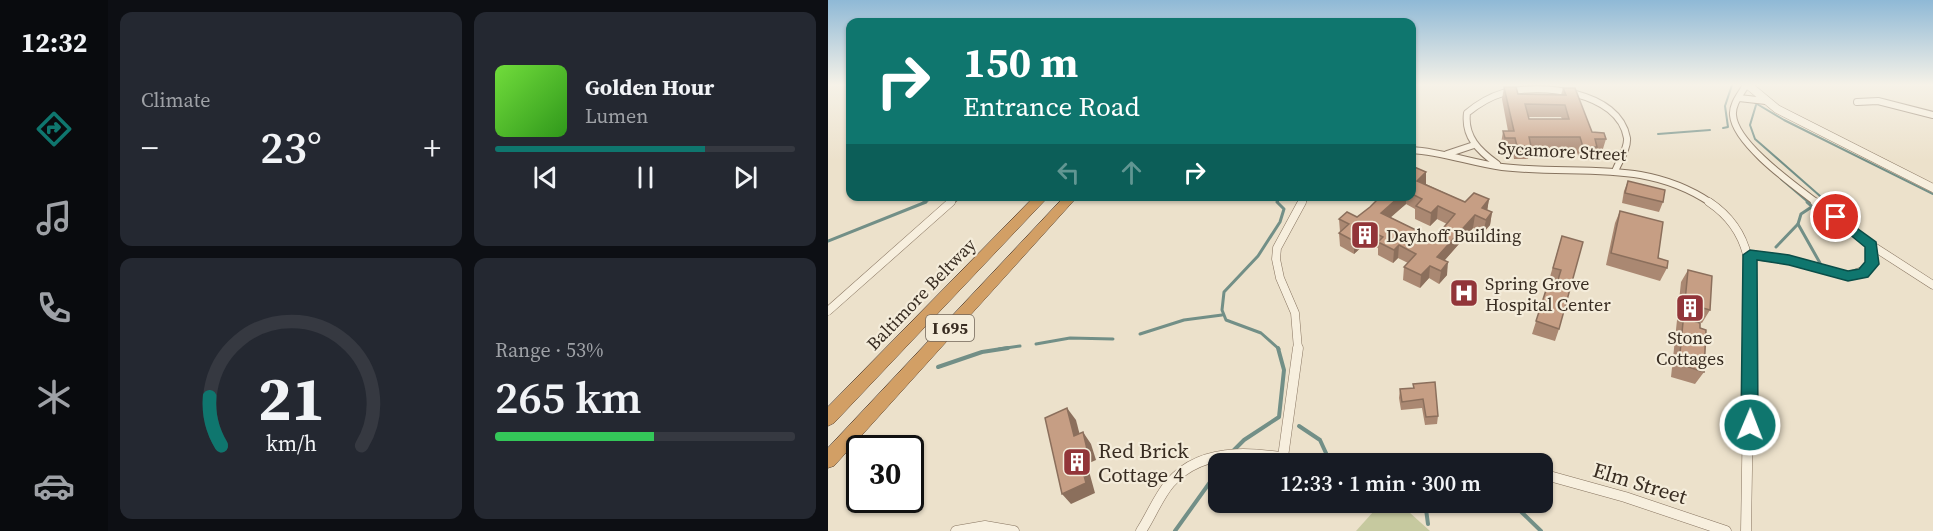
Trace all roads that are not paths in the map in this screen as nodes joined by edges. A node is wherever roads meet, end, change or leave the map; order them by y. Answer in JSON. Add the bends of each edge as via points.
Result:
{"nodes":[{"id":1,"x":1470,"y":110,"type":"edge"},
{"id":2,"x":1606,"y":110,"type":"edge"},
{"id":3,"x":1733,"y":110,"type":"edge"},
{"id":4,"x":1780,"y":110,"type":"edge"},
{"id":5,"x":1912,"y":110,"type":"edge"},
{"id":6,"x":1933,"y":115,"type":"edge"},
{"id":7,"x":1474,"y":145,"type":"junction"},
{"id":8,"x":1416,"y":150,"type":"edge"},
{"id":9,"x":1447,"y":154,"type":"junction"},
{"id":10,"x":1501,"y":167,"type":"junction"},
{"id":11,"x":1616,"y":169,"type":"junction"},
{"id":12,"x":1933,"y":188,"type":"edge"},
{"id":13,"x":951,"y":201,"type":"edge"},
{"id":14,"x":1038,"y":201,"type":"edge"},
{"id":15,"x":1067,"y":201,"type":"edge"},
{"id":16,"x":1302,"y":201,"type":"edge"},
{"id":17,"x":1871,"y":245,"type":"junction"},
{"id":18,"x":1750,"y":255,"type":"junction"},
{"id":19,"x":1933,"y":285,"type":"edge"},
{"id":20,"x":828,"y":311,"type":"edge"},
{"id":21,"x":828,"y":418,"type":"edge"},
{"id":22,"x":1284,"y":453,"type":"edge"},
{"id":23,"x":1208,"y":459,"type":"edge"},
{"id":24,"x":828,"y":460,"type":"edge"},
{"id":25,"x":1553,"y":477,"type":"edge"},
{"id":26,"x":956,"y":531,"type":"edge"},
{"id":27,"x":1014,"y":531,"type":"edge"},
{"id":28,"x":1141,"y":531,"type":"edge"},
{"id":29,"x":1726,"y":531,"type":"edge"},
{"id":30,"x":1746,"y":531,"type":"edge"}],
"edges":[{"from":1,"to":7,"type":"street","via":[[1465,120]]},
{"from":2,"to":11,"type":"street","via":[[1616,116],[1627,136]]},
{"from":3,"to":17,"type":"street","via":[[1732,117],[1746,143]]},
{"from":4,"to":12,"type":"street"},
{"from":5,"to":6,"type":"street"},
{"from":7,"to":9,"type":"street"},
{"from":7,"to":10,"type":"street"},
{"from":8,"to":9,"type":"street","name":"Sycamore Street"},
{"from":9,"to":10,"type":"street","name":"Sycamore Street"},
{"from":10,"to":11,"type":"street","name":"Sycamore Street"},
{"from":11,"to":18,"type":"street","name":"Sycamore Street","via":[[1659,177],[1700,196],[1736,225]]},
{"from":13,"to":20,"type":"street"},
{"from":14,"to":21,"type":"highway","name":"Baltimore Beltway","number":"I 695"},
{"from":15,"to":24,"type":"highway","number":"I 695"},
{"from":16,"to":22,"type":"street","via":[[1276,248],[1275,258],[1280,282],[1297,320],[1297,364]]},
{"from":17,"to":18,"type":"street","via":[[1872,264],[1856,275]]},
{"from":17,"to":19,"type":"street"},
{"from":18,"to":30,"type":"street"},
{"from":23,"to":28,"type":"street","via":[[1179,474]]},
{"from":25,"to":29,"type":"street","name":"Elm Street"},
{"from":26,"to":27,"type":"street","via":[[1002,526]]}]}
